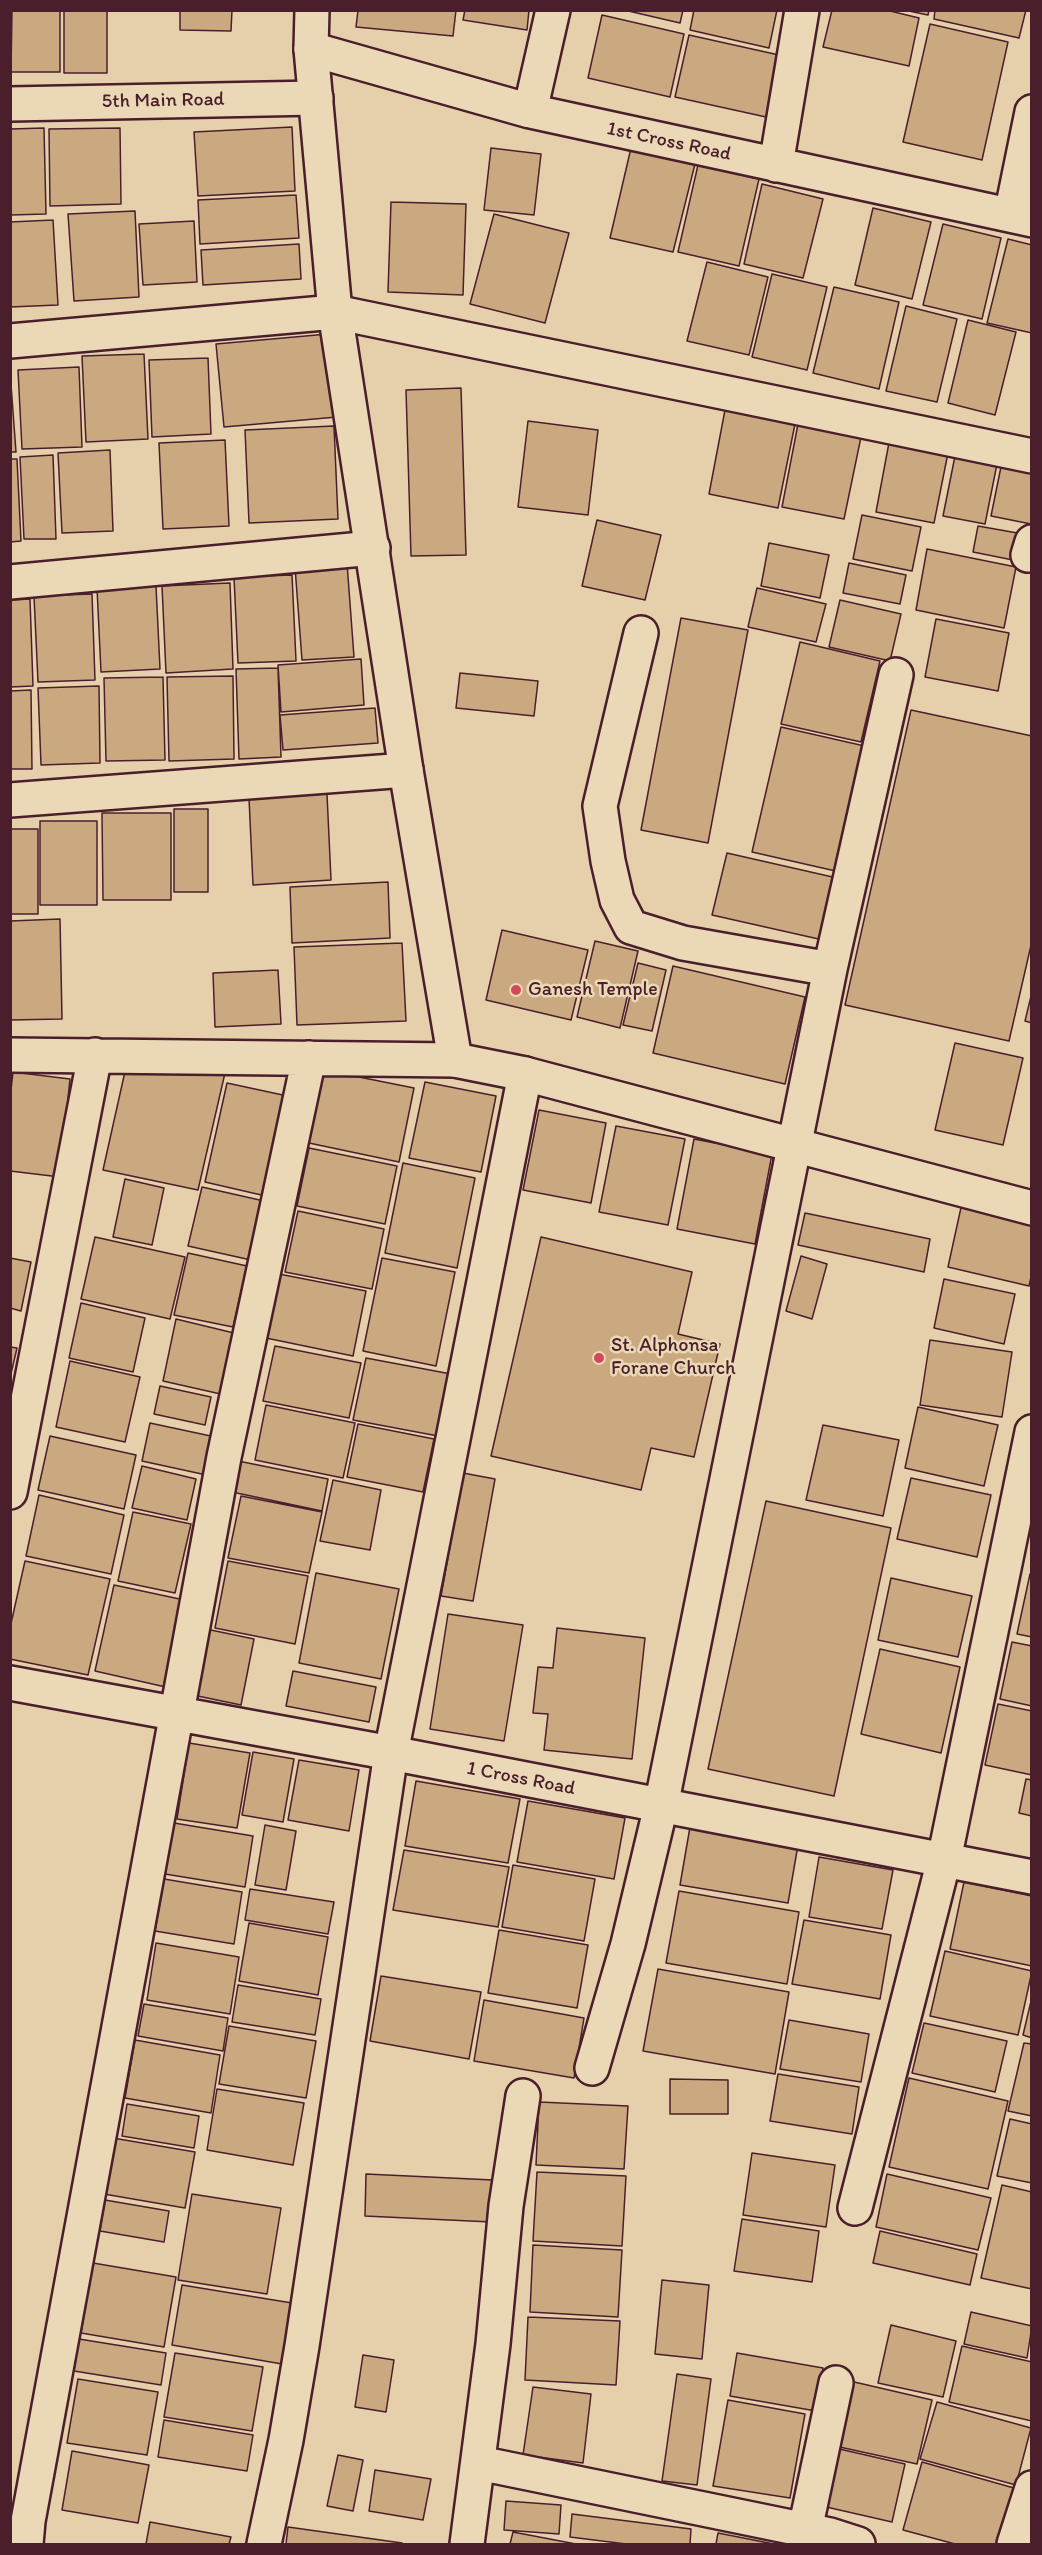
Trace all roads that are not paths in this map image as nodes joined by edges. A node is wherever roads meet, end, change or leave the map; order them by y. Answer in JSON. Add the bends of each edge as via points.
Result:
{"nodes":[{"id":1,"x":312,"y":10,"type":"edge"},
{"id":2,"x":553,"y":10,"type":"edge"},
{"id":3,"x":802,"y":10,"type":"edge"},
{"id":4,"x":311,"y":49,"type":"junction"},
{"id":5,"x":316,"y":98,"type":"junction"},
{"id":6,"x":10,"y":104,"type":"edge"},
{"id":7,"x":530,"y":111,"type":"junction"},
{"id":8,"x":1032,"y":112,"type":"edge"},
{"id":9,"x":776,"y":165,"type":"junction"},
{"id":10,"x":1021,"y":218,"type":"edge"},
{"id":11,"x":335,"y":312,"type":"junction"},
{"id":12,"x":10,"y":341,"type":"edge"},
{"id":13,"x":1032,"y":456,"type":"edge"},
{"id":14,"x":373,"y":548,"type":"junction"},
{"id":15,"x":10,"y":582,"type":"edge"},
{"id":16,"x":641,"y":633,"type":"dead end"},
{"id":17,"x":896,"y":675,"type":"dead end"},
{"id":18,"x":406,"y":770,"type":"junction"},
{"id":19,"x":10,"y":800,"type":"edge"},
{"id":20,"x":830,"y":969,"type":"junction"},
{"id":21,"x":10,"y":1055,"type":"edge"},
{"id":22,"x":95,"y":1055,"type":"junction"},
{"id":23,"x":309,"y":1058,"type":"junction"},
{"id":24,"x":455,"y":1060,"type":"junction"},
{"id":25,"x":525,"y":1074,"type":"junction"},
{"id":26,"x":795,"y":1146,"type":"junction"},
{"id":27,"x":1032,"y":1208,"type":"edge"},
{"id":28,"x":1032,"y":1431,"type":"edge"},
{"id":29,"x":10,"y":1491,"type":"edge"},
{"id":30,"x":10,"y":1683,"type":"edge"},
{"id":31,"x":178,"y":1715,"type":"junction"},
{"id":32,"x":391,"y":1754,"type":"junction"},
{"id":33,"x":661,"y":1806,"type":"junction"},
{"id":34,"x":944,"y":1860,"type":"junction"},
{"id":35,"x":1032,"y":1877,"type":"edge"},
{"id":36,"x":592,"y":2068,"type":"dead end"},
{"id":37,"x":523,"y":2096,"type":"dead end"},
{"id":38,"x":855,"y":2208,"type":"dead end"},
{"id":39,"x":836,"y":2383,"type":"dead end"},
{"id":40,"x":479,"y":2463,"type":"junction"},
{"id":41,"x":1032,"y":2488,"type":"edge"},
{"id":42,"x":805,"y":2530,"type":"junction"},
{"id":43,"x":26,"y":2544,"type":"edge"},
{"id":44,"x":264,"y":2544,"type":"edge"},
{"id":45,"x":467,"y":2544,"type":"edge"},
{"id":46,"x":858,"y":2544,"type":"edge"},
{"id":47,"x":1014,"y":2544,"type":"edge"}],
"edges":[{"from":1,"to":4,"type":"street"},
{"from":2,"to":7,"type":"street"},
{"from":3,"to":9,"type":"street"},
{"from":4,"to":5,"type":"street"},
{"from":4,"to":7,"type":"street","name":"1st Cross Road"},
{"from":5,"to":6,"type":"street","name":"5th Main Road"},
{"from":5,"to":11,"type":"street"},
{"from":7,"to":9,"type":"street","name":"1st Cross Road"},
{"from":8,"to":10,"type":"street"},
{"from":9,"to":10,"type":"street","name":"1st Cross Road"},
{"from":11,"to":12,"type":"street"},
{"from":11,"to":13,"type":"street"},
{"from":11,"to":14,"type":"street"},
{"from":14,"to":15,"type":"street"},
{"from":14,"to":18,"type":"street"},
{"from":16,"to":20,"type":"street","via":[[600,806],[617,900],[631,927],[683,943]]},
{"from":17,"to":20,"type":"street"},
{"from":18,"to":19,"type":"street"},
{"from":18,"to":24,"type":"street"},
{"from":20,"to":26,"type":"street"},
{"from":21,"to":22,"type":"street"},
{"from":22,"to":23,"type":"street"},
{"from":22,"to":29,"type":"street"},
{"from":23,"to":24,"type":"street"},
{"from":23,"to":31,"type":"street","via":[[224,1457]]},
{"from":24,"to":25,"type":"street"},
{"from":25,"to":26,"type":"street"},
{"from":25,"to":32,"type":"street"},
{"from":26,"to":27,"type":"street"},
{"from":26,"to":33,"type":"street"},
{"from":28,"to":34,"type":"street"},
{"from":30,"to":31,"type":"street","name":"1 Cross Road"},
{"from":31,"to":32,"type":"street","name":"1 Cross Road"},
{"from":31,"to":43,"type":"street","via":[[27,2521]]},
{"from":32,"to":33,"type":"street","name":"1 Cross Road"},
{"from":32,"to":44,"type":"street","via":[[302,2346]]},
{"from":33,"to":34,"type":"street","name":"1 Cross Road"},
{"from":33,"to":36,"type":"street","via":[[628,1944]]},
{"from":34,"to":35,"type":"street","name":"1 Cross Road"},
{"from":34,"to":38,"type":"street"},
{"from":37,"to":40,"type":"street","via":[[506,2206]]},
{"from":39,"to":42,"type":"street"},
{"from":40,"to":42,"type":"street"},
{"from":40,"to":45,"type":"street"},
{"from":41,"to":47,"type":"street"},
{"from":42,"to":46,"type":"street"}]}
